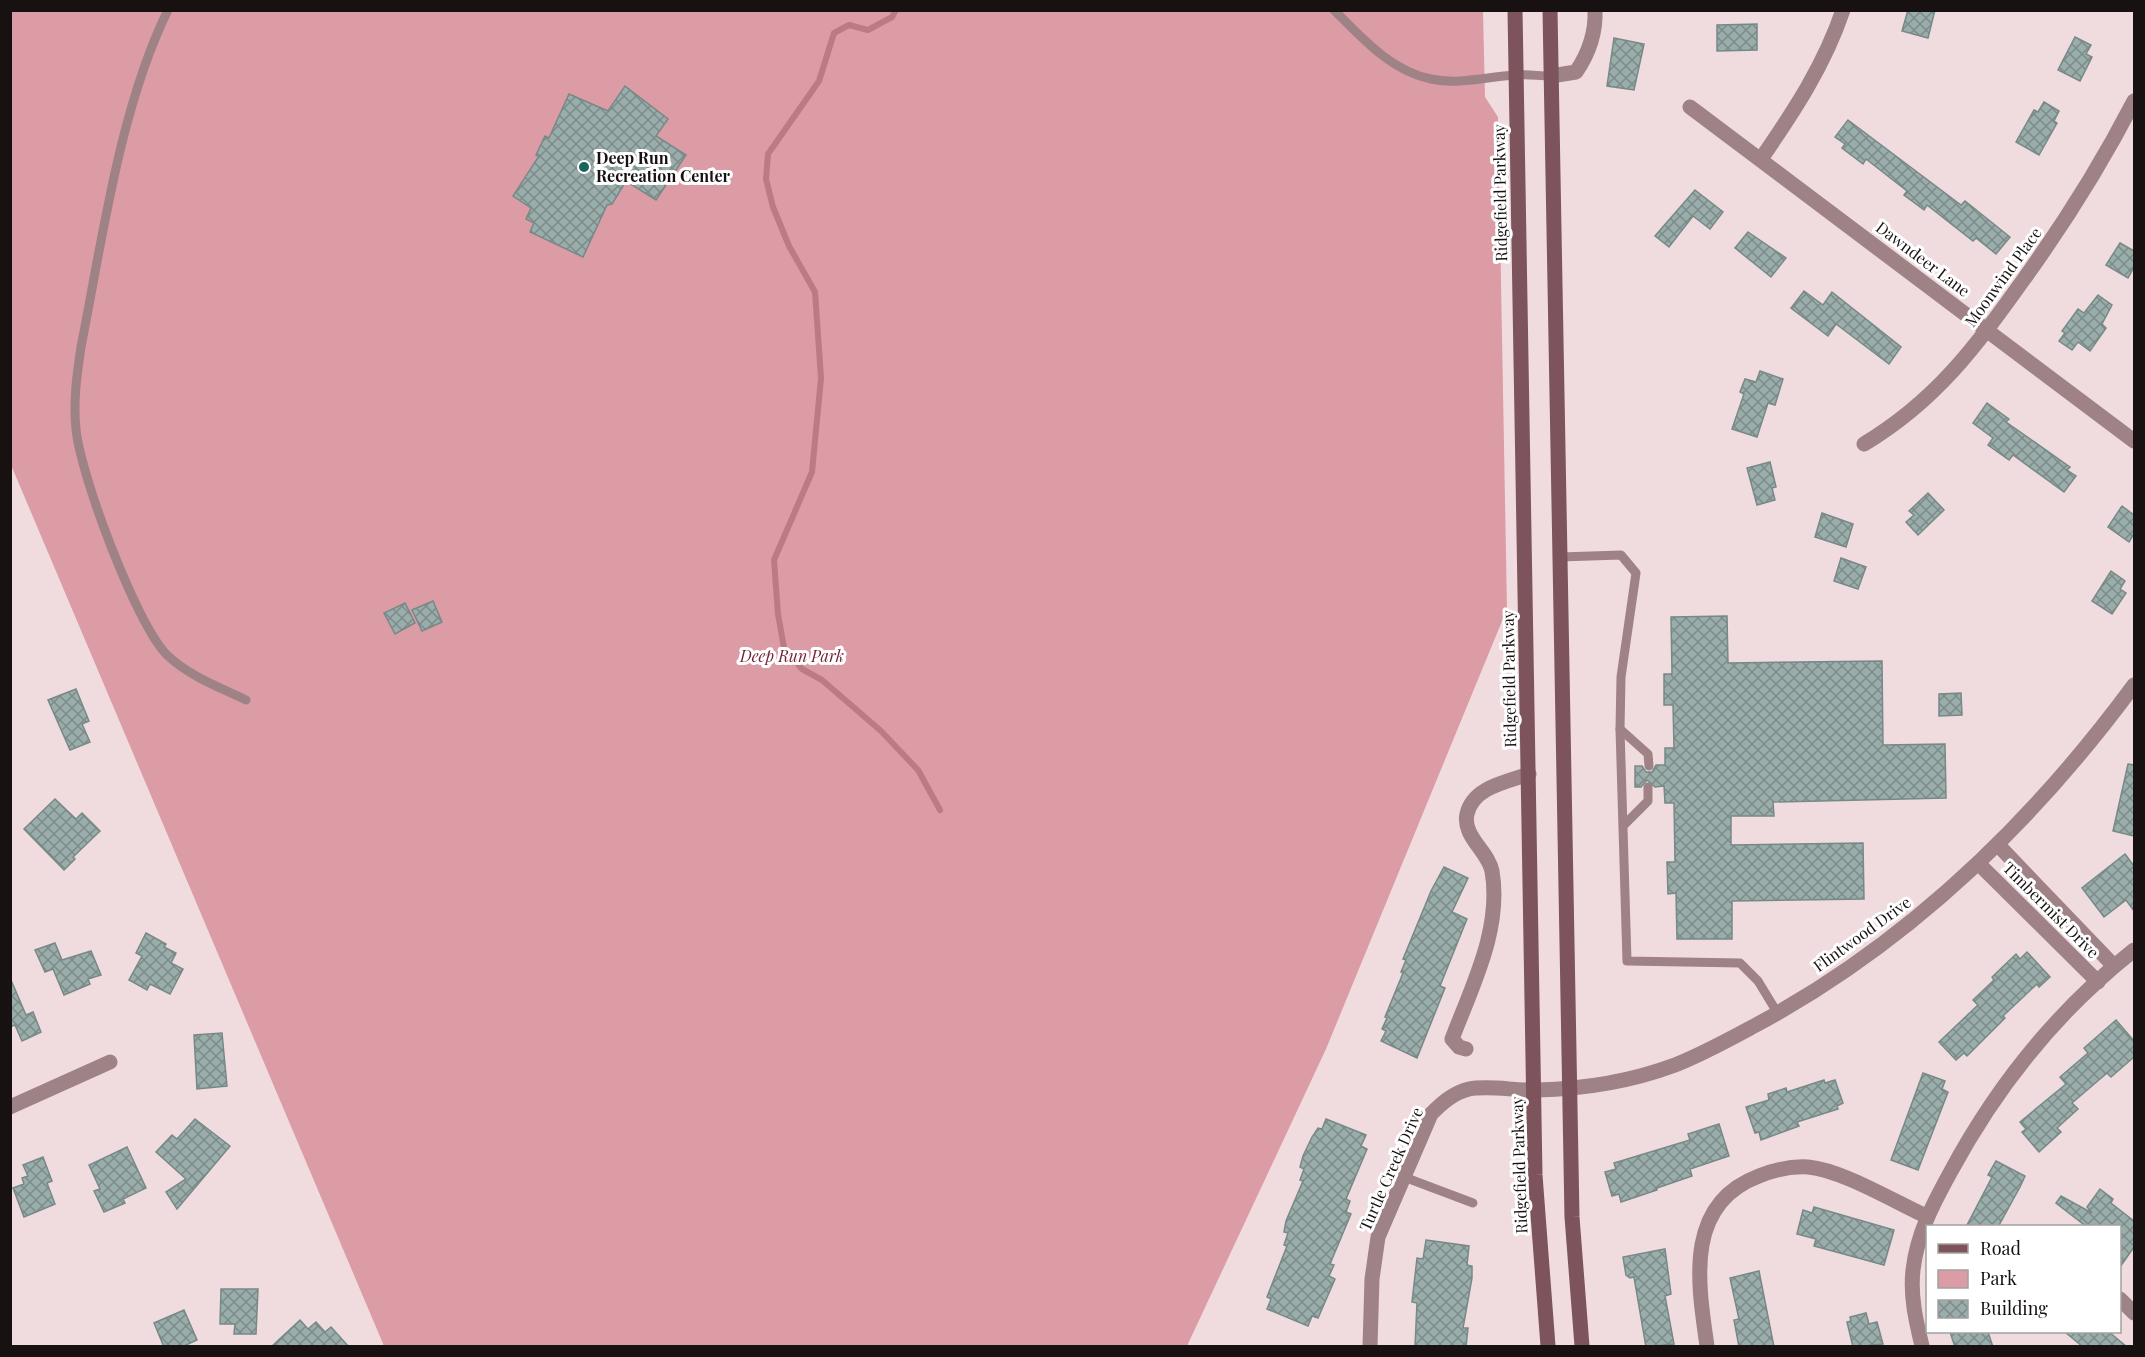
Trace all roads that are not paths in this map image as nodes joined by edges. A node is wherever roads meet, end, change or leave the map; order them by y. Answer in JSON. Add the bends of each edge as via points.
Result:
{"nodes":[{"id":1,"x":168,"y":10,"type":"edge"},
{"id":2,"x":1334,"y":10,"type":"edge"},
{"id":3,"x":1515,"y":10,"type":"edge"},
{"id":4,"x":1550,"y":10,"type":"edge"},
{"id":5,"x":1595,"y":10,"type":"edge"},
{"id":6,"x":1844,"y":10,"type":"edge"},
{"id":7,"x":1516,"y":75,"type":"junction"},
{"id":8,"x":1551,"y":76,"type":"junction"},
{"id":9,"x":2134,"y":101,"type":"edge"},
{"id":10,"x":1689,"y":107,"type":"dead end"},
{"id":11,"x":1761,"y":159,"type":"junction"},
{"id":12,"x":1988,"y":330,"type":"junction"},
{"id":13,"x":2134,"y":441,"type":"edge"},
{"id":14,"x":1864,"y":444,"type":"dead end"},
{"id":15,"x":1560,"y":557,"type":"junction"},
{"id":16,"x":2134,"y":685,"type":"edge"},
{"id":17,"x":246,"y":700,"type":"dead end"},
{"id":18,"x":1620,"y":729,"type":"junction"},
{"id":19,"x":1649,"y":766,"type":"dead end"},
{"id":20,"x":1529,"y":774,"type":"junction"},
{"id":21,"x":1648,"y":787,"type":"dead end"},
{"id":22,"x":1625,"y":824,"type":"junction"},
{"id":23,"x":1998,"y":845,"type":"junction"},
{"id":24,"x":1978,"y":863,"type":"junction"},
{"id":25,"x":2134,"y":950,"type":"edge"},
{"id":26,"x":2114,"y":966,"type":"junction"},
{"id":27,"x":2098,"y":982,"type":"junction"},
{"id":28,"x":1778,"y":1014,"type":"junction"},
{"id":29,"x":1466,"y":1049,"type":"dead end"},
{"id":30,"x":110,"y":1062,"type":"dead end"},
{"id":31,"x":1569,"y":1088,"type":"junction"},
{"id":32,"x":1534,"y":1090,"type":"junction"},
{"id":33,"x":10,"y":1107,"type":"edge"},
{"id":34,"x":1404,"y":1177,"type":"junction"},
{"id":35,"x":1473,"y":1203,"type":"dead end"},
{"id":36,"x":1926,"y":1216,"type":"junction"},
{"id":37,"x":2121,"y":1300,"type":"edge"},
{"id":38,"x":2134,"y":1312,"type":"edge"},
{"id":39,"x":1370,"y":1347,"type":"edge"},
{"id":40,"x":1548,"y":1347,"type":"edge"},
{"id":41,"x":1582,"y":1347,"type":"edge"},
{"id":42,"x":1707,"y":1347,"type":"edge"},
{"id":43,"x":1922,"y":1347,"type":"edge"}],
"edges":[{"from":1,"to":17,"type":"lane","via":[[144,66],[123,146],[79,358],[75,427],[85,476],[157,643],[179,666]]},
{"from":2,"to":7,"type":"lane","via":[[1375,50],[1413,74],[1459,81]]},
{"from":3,"to":7,"type":"main road","name":"Ridgefield Parkway"},
{"from":4,"to":8,"type":"main road"},
{"from":5,"to":8,"type":"street","via":[[1587,56],[1576,72]]},
{"from":6,"to":11,"type":"street","via":[[1823,63]]},
{"from":7,"to":8,"type":"lane"},
{"from":7,"to":20,"type":"main road","name":"Ridgefield Parkway"},
{"from":8,"to":15,"type":"main road"},
{"from":9,"to":12,"type":"street","name":"Moonwind Place","via":[[2065,221]]},
{"from":10,"to":11,"type":"street","name":"Dawndeer Lane"},
{"from":11,"to":12,"type":"street","name":"Dawndeer Lane"},
{"from":12,"to":13,"type":"street","name":"Dawndeer Lane"},
{"from":12,"to":14,"type":"street","name":"Moonwind Place","via":[[1940,387],[1892,427]]},
{"from":15,"to":18,"type":"lane","via":[[1621,555],[1636,573],[1622,677]]},
{"from":15,"to":31,"type":"main road"},
{"from":16,"to":23,"type":"street","name":"Flintwood Drive","via":[[2080,756]]},
{"from":18,"to":19,"type":"lane","via":[[1648,754]]},
{"from":18,"to":22,"type":"lane"},
{"from":20,"to":29,"type":"street","via":[[1482,792],[1467,813],[1468,830],[1492,870],[1494,903],[1490,935],[1452,1039]]},
{"from":20,"to":32,"type":"main road","name":"Ridgefield Parkway"},
{"from":21,"to":22,"type":"lane","via":[[1648,801]]},
{"from":22,"to":28,"type":"lane","via":[[1627,961],[1740,963],[1758,981]]},
{"from":23,"to":24,"type":"street","name":"Flintwood Drive"},
{"from":23,"to":26,"type":"street","name":"Timbermist Drive"},
{"from":24,"to":27,"type":"street","name":"Timbermist Drive"},
{"from":24,"to":28,"type":"street","name":"Flintwood Drive","via":[[1897,933]]},
{"from":25,"to":26,"type":"street"},
{"from":26,"to":27,"type":"street"},
{"from":27,"to":36,"type":"street","via":[[2055,1023],[2009,1077],[1976,1124]]},
{"from":28,"to":31,"type":"street","name":"Flintwood Drive","via":[[1675,1065]]},
{"from":30,"to":33,"type":"street"},
{"from":31,"to":32,"type":"street","name":"Flintwood Drive"},
{"from":31,"to":41,"type":"main road","via":[[1572,1218]]},
{"from":32,"to":34,"type":"street","name":"Turtle Creek Drive","via":[[1471,1089],[1446,1100],[1431,1114]]},
{"from":32,"to":40,"type":"main road","name":"Ridgefield Parkway","via":[[1537,1223]]},
{"from":34,"to":35,"type":"lane"},
{"from":34,"to":39,"type":"street","name":"Turtle Creek Drive","via":[[1378,1237]]},
{"from":36,"to":42,"type":"street","via":[[1858,1184],[1809,1167],[1786,1168],[1745,1182],[1719,1202],[1703,1236],[1700,1283]]},
{"from":36,"to":43,"type":"street","via":[[1912,1288]]},
{"from":37,"to":38,"type":"street"}]}
